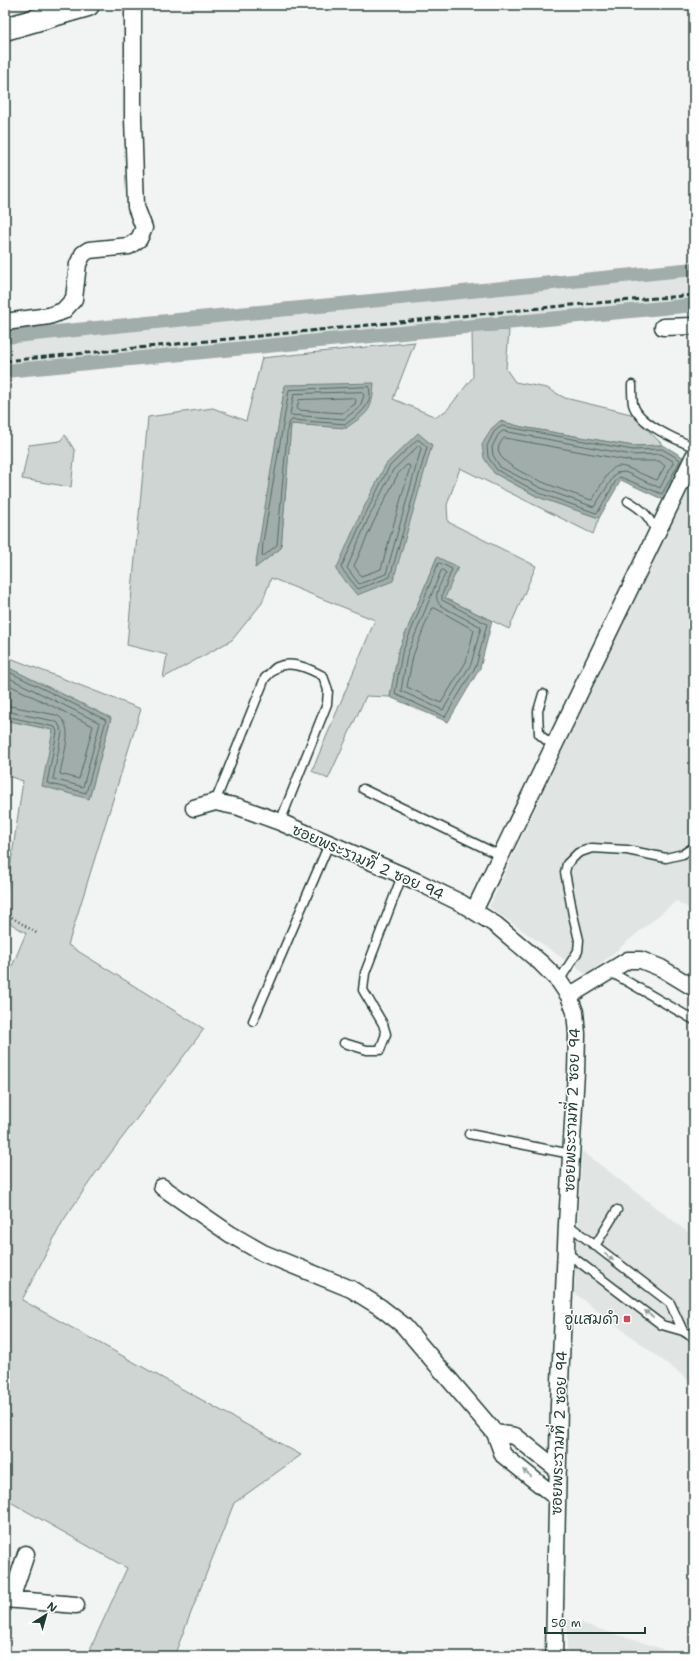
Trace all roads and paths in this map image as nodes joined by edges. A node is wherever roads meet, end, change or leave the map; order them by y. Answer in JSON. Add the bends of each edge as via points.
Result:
{"nodes":[{"id":1,"x":88,"y":5,"type":"edge"},
{"id":2,"x":133,"y":5,"type":"edge"},
{"id":3,"x":5,"y":29,"type":"edge"},
{"id":4,"x":5,"y":322,"type":"edge"},
{"id":5,"x":694,"y":326,"type":"edge"},
{"id":6,"x":663,"y":327,"type":"dead end"},
{"id":7,"x":632,"y":385,"type":"dead end"},
{"id":8,"x":694,"y":447,"type":"edge"},
{"id":9,"x":694,"y":456,"type":"edge"},
{"id":10,"x":628,"y":501,"type":"dead end"},
{"id":11,"x":656,"y":532,"type":"junction"},
{"id":12,"x":543,"y":694,"type":"dead end"},
{"id":13,"x":553,"y":746,"type":"junction"},
{"id":14,"x":363,"y":789,"type":"dead end"},
{"id":15,"x":214,"y":802,"type":"junction"},
{"id":16,"x":194,"y":808,"type":"dead end"},
{"id":17,"x":280,"y":822,"type":"junction"},
{"id":18,"x":329,"y":844,"type":"junction"},
{"id":19,"x":694,"y":847,"type":"edge"},
{"id":20,"x":501,"y":856,"type":"junction"},
{"id":21,"x":402,"y":876,"type":"junction"},
{"id":22,"x":474,"y":911,"type":"junction"},
{"id":23,"x":5,"y":913,"type":"edge"},
{"id":24,"x":38,"y":934,"type":"dead end"},
{"id":25,"x":610,"y":971,"type":"junction"},
{"id":26,"x":559,"y":981,"type":"junction"},
{"id":27,"x":694,"y":988,"type":"edge"},
{"id":28,"x":569,"y":996,"type":"junction"},
{"id":29,"x":694,"y":1020,"type":"edge"},
{"id":30,"x":254,"y":1021,"type":"dead end"},
{"id":31,"x":344,"y":1043,"type":"dead end"},
{"id":32,"x":469,"y":1134,"type":"dead end"},
{"id":33,"x":571,"y":1154,"type":"junction"},
{"id":34,"x":162,"y":1187,"type":"dead end"},
{"id":35,"x":617,"y":1210,"type":"dead end"},
{"id":36,"x":567,"y":1224,"type":"junction"},
{"id":37,"x":595,"y":1246,"type":"junction"},
{"id":38,"x":566,"y":1252,"type":"junction"},
{"id":39,"x":684,"y":1330,"type":"junction"},
{"id":40,"x":694,"y":1338,"type":"edge"},
{"id":41,"x":495,"y":1433,"type":"junction"},
{"id":42,"x":558,"y":1470,"type":"junction"},
{"id":43,"x":557,"y":1498,"type":"junction"},
{"id":44,"x":26,"y":1554,"type":"dead end"},
{"id":45,"x":8,"y":1599,"type":"edge"},
{"id":46,"x":76,"y":1605,"type":"dead end"},
{"id":47,"x":554,"y":1656,"type":"edge"}],
"edges":[{"from":1,"to":3,"type":"main road"},
{"from":2,"to":4,"type":"street","via":[[136,208],[144,228],[139,239],[129,246],[89,250],[83,254],[78,264],[74,299],[63,311],[49,316]]},
{"from":5,"to":6,"type":"street"},
{"from":7,"to":8,"type":"lane","via":[[634,405],[645,420],[660,431]]},
{"from":9,"to":11,"type":"street"},
{"from":10,"to":11,"type":"lane","via":[[642,510]]},
{"from":11,"to":13,"type":"street","via":[[602,649]]},
{"from":12,"to":13,"type":"lane","via":[[538,711],[539,734]]},
{"from":13,"to":20,"type":"street"},
{"from":14,"to":20,"type":"lane"},
{"from":15,"to":16,"type":"street","name":"ซอยพระรามที่ 2 ซอย 94"},
{"from":15,"to":17,"type":"street","name":"ซอยพระรามที่ 2 ซอย 94","via":[[239,807]]},
{"from":15,"to":17,"type":"lane","via":[[265,678],[276,667],[292,664],[310,669],[323,676],[328,690],[327,704]]},
{"from":17,"to":18,"type":"street","name":"ซอยพระรามที่ 2 ซอย 94"},
{"from":18,"to":21,"type":"street","name":"ซอยพระรามที่ 2 ซอย 94"},
{"from":18,"to":30,"type":"lane"},
{"from":19,"to":26,"type":"lane","via":[[683,854],[666,858],[627,850],[592,848],[578,853],[567,864],[565,872],[579,940],[578,951]]},
{"from":20,"to":22,"type":"street"},
{"from":21,"to":22,"type":"street","name":"ซอยพระรามที่ 2 ซอย 94"},
{"from":21,"to":31,"type":"lane","via":[[365,974],[363,990],[383,1024],[386,1034],[383,1043],[380,1050],[367,1050]]},
{"from":22,"to":26,"type":"street","name":"ซอยพระรามที่ 2 ซอย 94","via":[[496,925]]},
{"from":23,"to":24,"type":"path"},
{"from":25,"to":27,"type":"street","via":[[628,960],[642,960]]},
{"from":25,"to":28,"type":"street"},
{"from":25,"to":29,"type":"lane"},
{"from":26,"to":28,"type":"street","name":"ซอยพระรามที่ 2 ซอย 94"},
{"from":28,"to":33,"type":"street","name":"ซอยพระรามที่ 2 ซอย 94","via":[[575,1012],[576,1034]]},
{"from":32,"to":33,"type":"lane"},
{"from":33,"to":36,"type":"street","name":"ซอยพระรามที่ 2 ซอย 94"},
{"from":34,"to":41,"type":"street","via":[[230,1234],[263,1253],[351,1289],[380,1307],[403,1325]]},
{"from":35,"to":37,"type":"lane"},
{"from":36,"to":37,"type":"lane"},
{"from":36,"to":38,"type":"street","name":"ซอยพระรามที่ 2 ซอย 94"},
{"from":37,"to":39,"type":"lane","one_way":true,"via":[[670,1303]]},
{"from":39,"to":38,"type":"lane","one_way":true,"via":[[662,1325]]},
{"from":38,"to":42,"type":"street","name":"ซอยพระรามที่ 2 ซอย 94"},
{"from":39,"to":40,"type":"lane"},
{"from":41,"to":42,"type":"street","via":[[515,1436]]},
{"from":43,"to":41,"type":"street","one_way":true,"via":[[503,1455]]},
{"from":42,"to":43,"type":"street","name":"ซอยพระรามที่ 2 ซอย 94"},
{"from":43,"to":47,"type":"street","name":"ซอยพระรามที่ 2 ซอย 94"},
{"from":44,"to":45,"type":"street"},
{"from":45,"to":46,"type":"street"}]}
